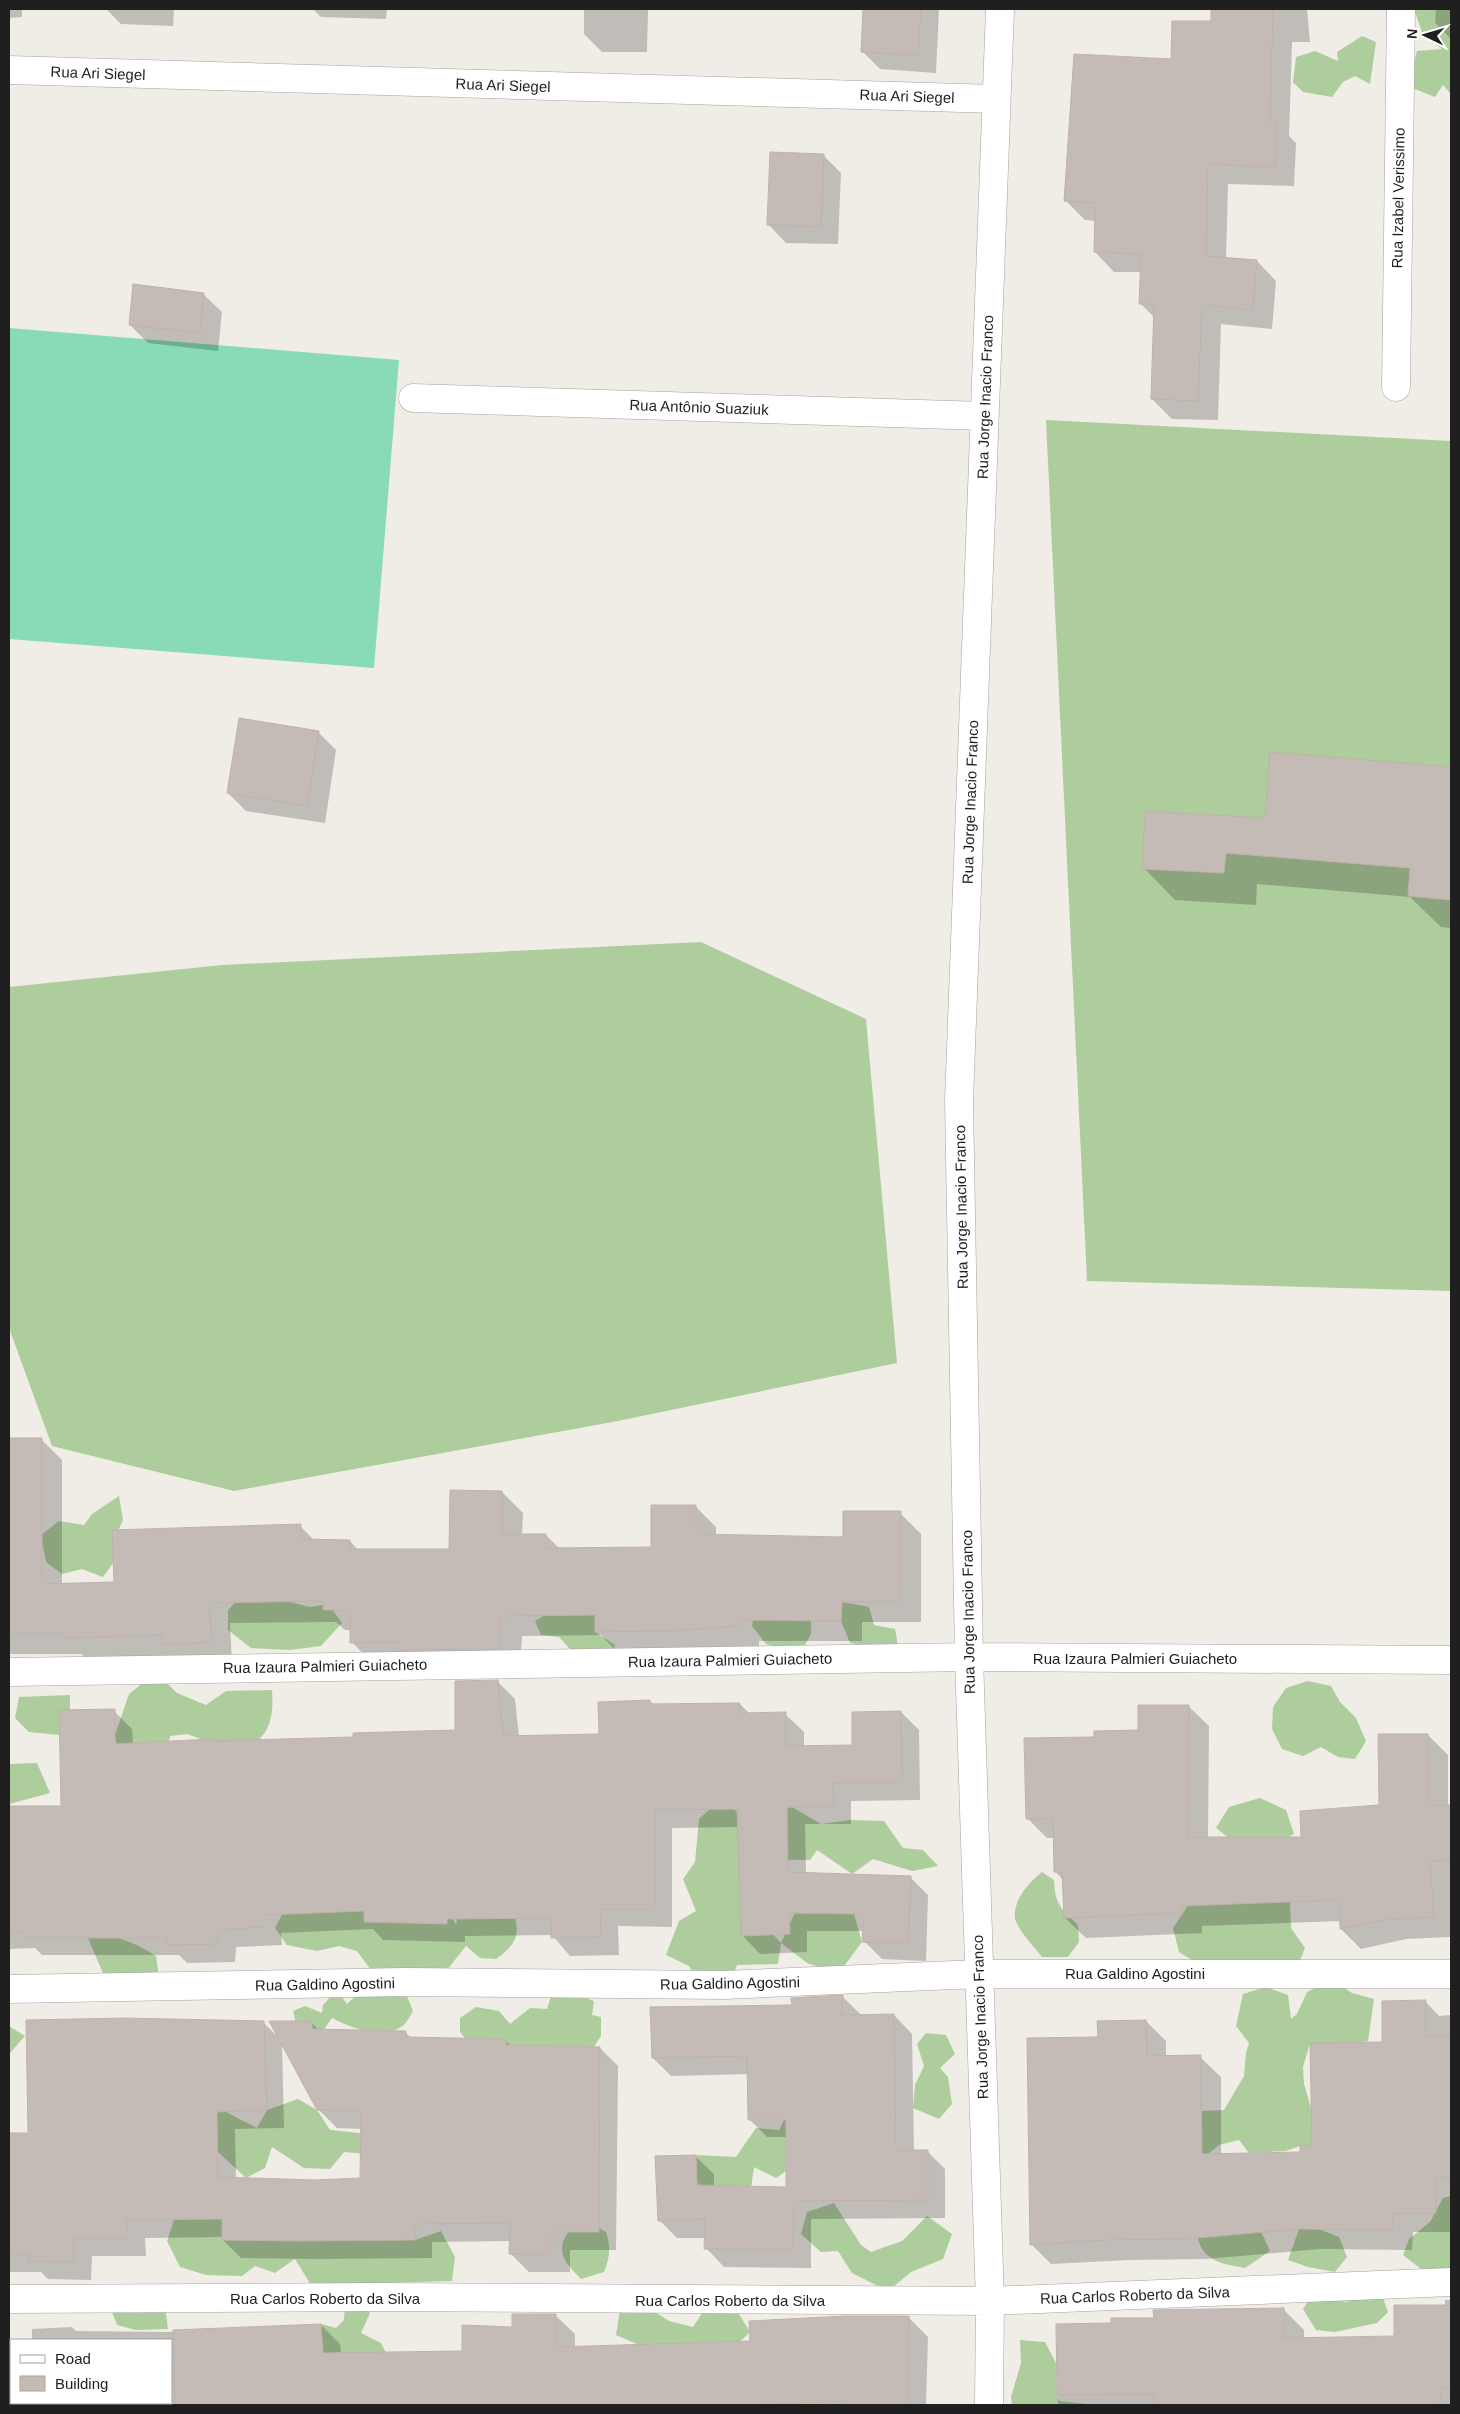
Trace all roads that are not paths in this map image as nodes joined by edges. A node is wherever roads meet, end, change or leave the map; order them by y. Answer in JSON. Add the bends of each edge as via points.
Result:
{"nodes":[{"id":1,"x":1000,"y":9,"type":"edge"},
{"id":2,"x":1401,"y":9,"type":"edge"},
{"id":3,"x":9,"y":70,"type":"edge"},
{"id":4,"x":996,"y":99,"type":"junction"},
{"id":5,"x":1396,"y":387,"type":"dead end"},
{"id":6,"x":413,"y":398,"type":"dead end"},
{"id":7,"x":984,"y":416,"type":"junction"},
{"id":8,"x":969,"y":1656,"type":"junction"},
{"id":9,"x":1451,"y":1660,"type":"edge"},
{"id":10,"x":9,"y":1672,"type":"edge"},
{"id":11,"x":978,"y":1974,"type":"junction"},
{"id":12,"x":1451,"y":1974,"type":"edge"},
{"id":13,"x":9,"y":1989,"type":"edge"},
{"id":14,"x":1451,"y":2282,"type":"edge"},
{"id":15,"x":9,"y":2299,"type":"edge"},
{"id":16,"x":990,"y":2301,"type":"junction"},
{"id":17,"x":989,"y":2405,"type":"edge"}],
"edges":[{"from":1,"to":4,"type":"street","name":"Rua Jorge Inacio Franco"},
{"from":2,"to":5,"type":"street","name":"Rua Izabel Verissimo"},
{"from":3,"to":4,"type":"street","name":"Rua Ari Siegel"},
{"from":4,"to":7,"type":"street","name":"Rua Jorge Inacio Franco"},
{"from":6,"to":7,"type":"street","name":"Rua Antônio Suaziuk"},
{"from":7,"to":8,"type":"street","name":"Rua Jorge Inacio Franco","via":[[959,1101]]},
{"from":8,"to":9,"type":"street","name":"Rua Izaura Palmieri Guiacheto"},
{"from":8,"to":10,"type":"street","name":"Rua Izaura Palmieri Guiacheto"},
{"from":8,"to":11,"type":"street","name":"Rua Jorge Inacio Franco"},
{"from":11,"to":12,"type":"street","name":"Rua Galdino Agostini"},
{"from":11,"to":13,"type":"street","name":"Rua Galdino Agostini","via":[[724,1985],[405,1982]]},
{"from":11,"to":16,"type":"street","name":"Rua Jorge Inacio Franco"},
{"from":14,"to":16,"type":"street","name":"Rua Carlos Roberto da Silva"},
{"from":15,"to":16,"type":"street","name":"Rua Carlos Roberto da Silva","via":[[378,2297]]},
{"from":16,"to":17,"type":"street","name":"Rua Jorge Inacio Franco"}]}
